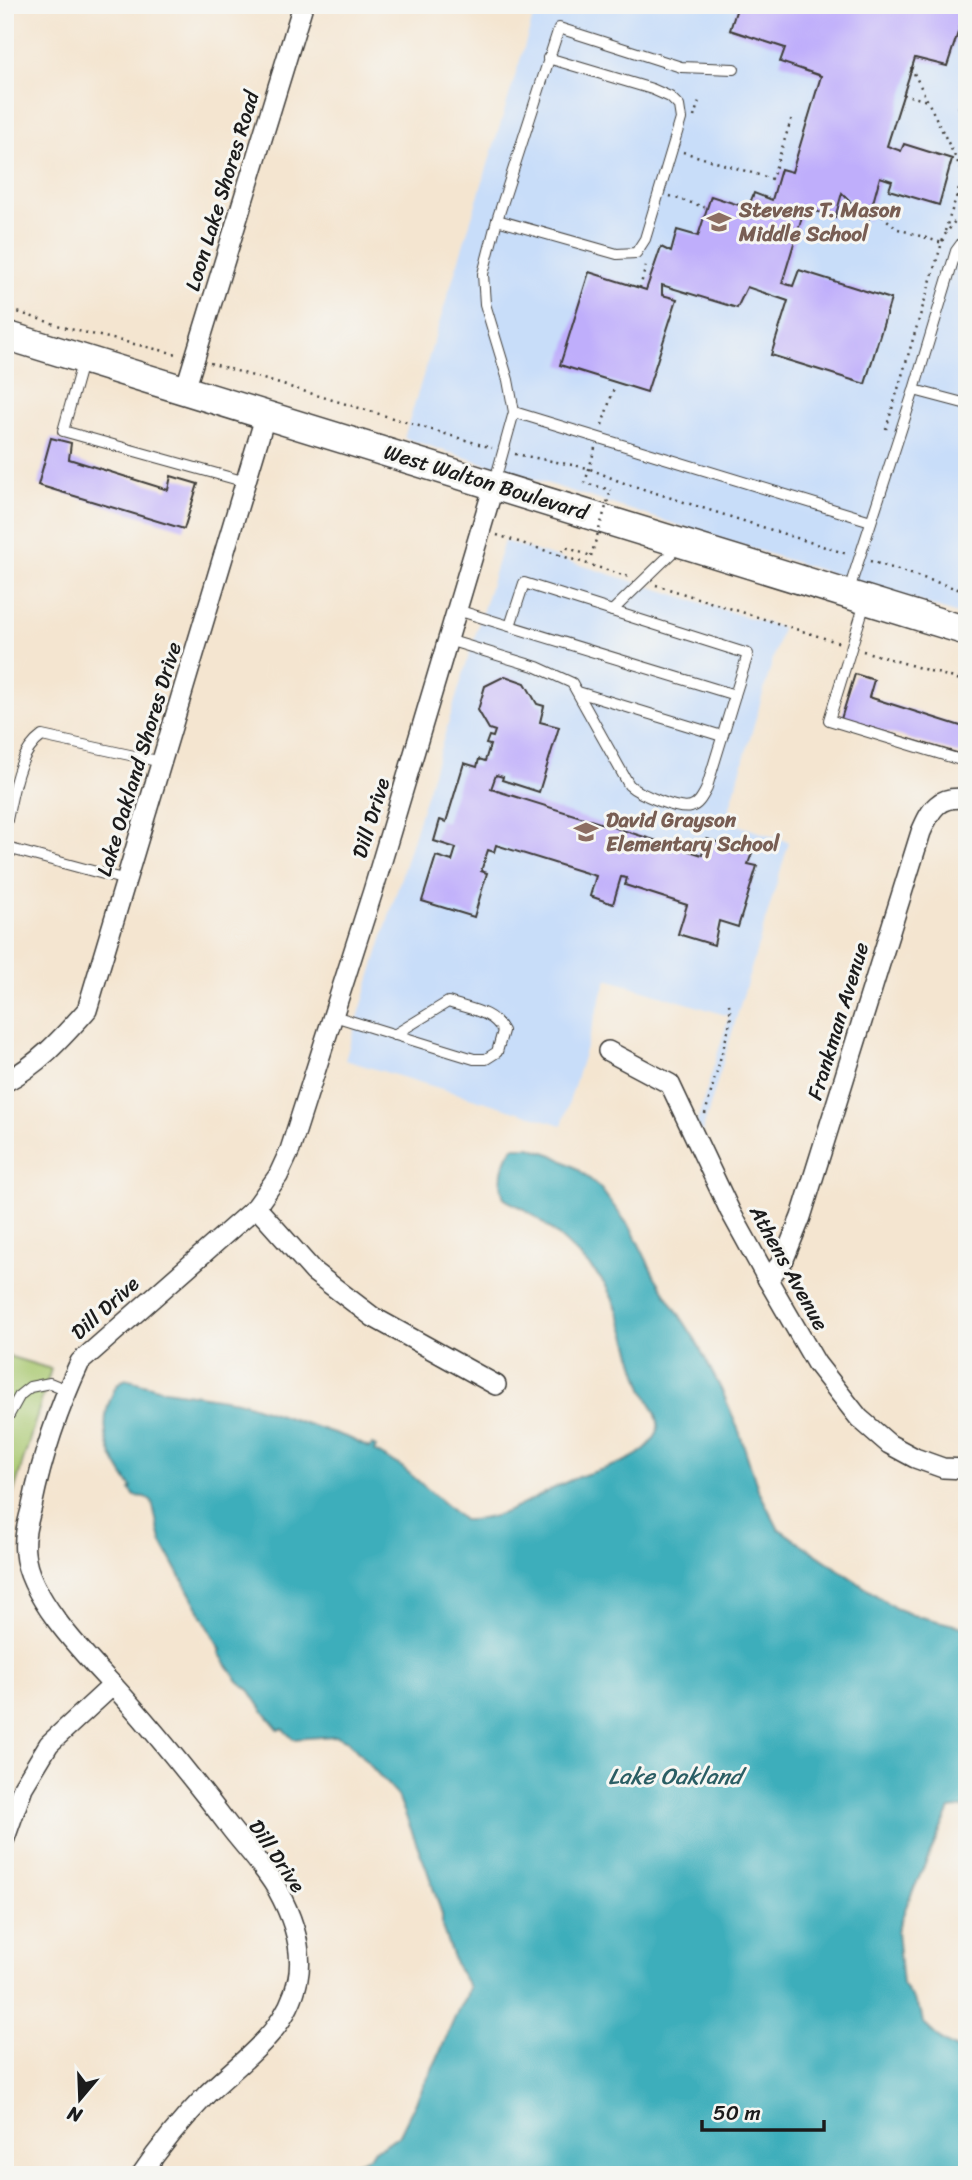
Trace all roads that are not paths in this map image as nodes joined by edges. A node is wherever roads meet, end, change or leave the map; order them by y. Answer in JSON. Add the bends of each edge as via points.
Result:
{"nodes":[{"id":1,"x":303,"y":5,"type":"edge"},
{"id":2,"x":548,"y":58,"type":"junction"},
{"id":3,"x":734,"y":69,"type":"dead end"},
{"id":4,"x":497,"y":220,"type":"junction"},
{"id":5,"x":967,"y":236,"type":"edge"},
{"id":6,"x":5,"y":335,"type":"edge"},
{"id":7,"x":84,"y":359,"type":"junction"},
{"id":8,"x":185,"y":390,"type":"junction"},
{"id":9,"x":914,"y":390,"type":"junction"},
{"id":10,"x":967,"y":404,"type":"edge"},
{"id":11,"x":514,"y":412,"type":"junction"},
{"id":12,"x":266,"y":415,"type":"junction"},
{"id":13,"x":246,"y":482,"type":"junction"},
{"id":14,"x":494,"y":485,"type":"junction"},
{"id":15,"x":871,"y":521,"type":"junction"},
{"id":16,"x":682,"y":543,"type":"junction"},
{"id":17,"x":857,"y":597,"type":"junction"},
{"id":18,"x":457,"y":610,"type":"junction"},
{"id":19,"x":612,"y":611,"type":"junction"},
{"id":20,"x":510,"y":626,"type":"junction"},
{"id":21,"x":967,"y":631,"type":"edge"},
{"id":22,"x":448,"y":640,"type":"junction"},
{"id":23,"x":578,"y":692,"type":"junction"},
{"id":24,"x":735,"y":695,"type":"junction"},
{"id":25,"x":722,"y":736,"type":"junction"},
{"id":26,"x":162,"y":762,"type":"junction"},
{"id":27,"x":967,"y":762,"type":"edge"},
{"id":28,"x":967,"y":799,"type":"edge"},
{"id":29,"x":5,"y":828,"type":"edge"},
{"id":30,"x":5,"y":844,"type":"edge"},
{"id":31,"x":127,"y":880,"type":"junction"},
{"id":32,"x":334,"y":1016,"type":"junction"},
{"id":33,"x":394,"y":1035,"type":"junction"},
{"id":34,"x":608,"y":1051,"type":"dead end"},
{"id":35,"x":5,"y":1082,"type":"edge"},
{"id":36,"x":256,"y":1207,"type":"junction"},
{"id":37,"x":768,"y":1280,"type":"junction"},
{"id":38,"x":496,"y":1385,"type":"dead end"},
{"id":39,"x":67,"y":1390,"type":"junction"},
{"id":40,"x":5,"y":1422,"type":"edge"},
{"id":41,"x":967,"y":1469,"type":"edge"},
{"id":42,"x":113,"y":1685,"type":"junction"},
{"id":43,"x":5,"y":1838,"type":"edge"},
{"id":44,"x":141,"y":2175,"type":"edge"}],
"edges":[{"from":1,"to":8,"type":"street","name":"Loon Lake Shores Road"},
{"from":2,"to":3,"type":"lane","via":[[559,28],[681,67]]},
{"from":2,"to":4,"type":"lane"},
{"from":2,"to":4,"type":"lane","via":[[652,89],[679,106],[681,119],[646,239],[636,253],[617,254]]},
{"from":4,"to":11,"type":"lane","via":[[483,274],[485,304]]},
{"from":5,"to":9,"type":"lane","via":[[956,251]]},
{"from":6,"to":7,"type":"main road","name":"West Walton Boulevard"},
{"from":7,"to":8,"type":"main road","name":"West Walton Boulevard"},
{"from":7,"to":13,"type":"lane","via":[[63,431]]},
{"from":8,"to":12,"type":"main road","name":"West Walton Boulevard"},
{"from":9,"to":10,"type":"lane"},
{"from":9,"to":15,"type":"lane"},
{"from":11,"to":14,"type":"lane"},
{"from":11,"to":15,"type":"lane"},
{"from":12,"to":13,"type":"street","name":"Lake Oakland Shores Drive"},
{"from":12,"to":14,"type":"main road","name":"West Walton Boulevard"},
{"from":13,"to":26,"type":"street","name":"Lake Oakland Shores Drive"},
{"from":14,"to":16,"type":"main road","name":"West Walton Boulevard"},
{"from":14,"to":18,"type":"street","name":"Dill Drive"},
{"from":15,"to":17,"type":"lane","via":[[859,558]]},
{"from":16,"to":17,"type":"main road","name":"West Walton Boulevard"},
{"from":16,"to":19,"type":"lane"},
{"from":17,"to":21,"type":"main road","name":"West Walton Boulevard"},
{"from":17,"to":27,"type":"lane","via":[[852,647],[829,720]]},
{"from":18,"to":20,"type":"lane"},
{"from":18,"to":22,"type":"street","name":"Dill Drive"},
{"from":19,"to":20,"type":"lane","via":[[524,583]]},
{"from":19,"to":24,"type":"lane","via":[[748,654]]},
{"from":20,"to":24,"type":"lane"},
{"from":22,"to":23,"type":"lane","via":[[560,676]]},
{"from":22,"to":32,"type":"street","name":"Dill Drive"},
{"from":23,"to":25,"type":"lane"},
{"from":23,"to":25,"type":"lane","via":[[629,785],[681,807],[701,800]]},
{"from":24,"to":25,"type":"lane"},
{"from":26,"to":29,"type":"lane","via":[[42,736],[31,743],[22,761]]},
{"from":26,"to":31,"type":"street","name":"Lake Oakland Shores Drive"},
{"from":28,"to":37,"type":"street","name":"Frankman Avenue","via":[[944,800],[930,811],[921,832],[801,1217],[784,1259]]},
{"from":30,"to":31,"type":"lane"},
{"from":31,"to":35,"type":"street","name":"Lake Oakland Shores Drive","via":[[86,1010],[52,1050]]},
{"from":32,"to":33,"type":"lane"},
{"from":32,"to":36,"type":"street","name":"Dill Drive","via":[[290,1150]]},
{"from":33,"to":33,"type":"lane","via":[[486,1059],[497,1052],[503,1031],[490,1016],[448,1002]]},
{"from":34,"to":37,"type":"street","name":"Athens Avenue","via":[[670,1084]]},
{"from":36,"to":38,"type":"street","via":[[314,1272],[345,1297]]},
{"from":36,"to":39,"type":"street","name":"Dill Drive","via":[[90,1351]]},
{"from":37,"to":41,"type":"street","name":"Athens Avenue","via":[[816,1363],[859,1418],[889,1444],[915,1458],[943,1468]]},
{"from":39,"to":40,"type":"lane","via":[[50,1382],[30,1387]]},
{"from":39,"to":42,"type":"street","name":"Dill Drive","via":[[34,1496],[25,1553],[37,1591],[71,1640]]},
{"from":42,"to":43,"type":"street","via":[[49,1744],[23,1787]]},
{"from":42,"to":44,"type":"street","name":"Dill Drive","via":[[276,1887],[297,1936],[300,1958],[289,2006],[267,2040],[209,2092]]}]}
